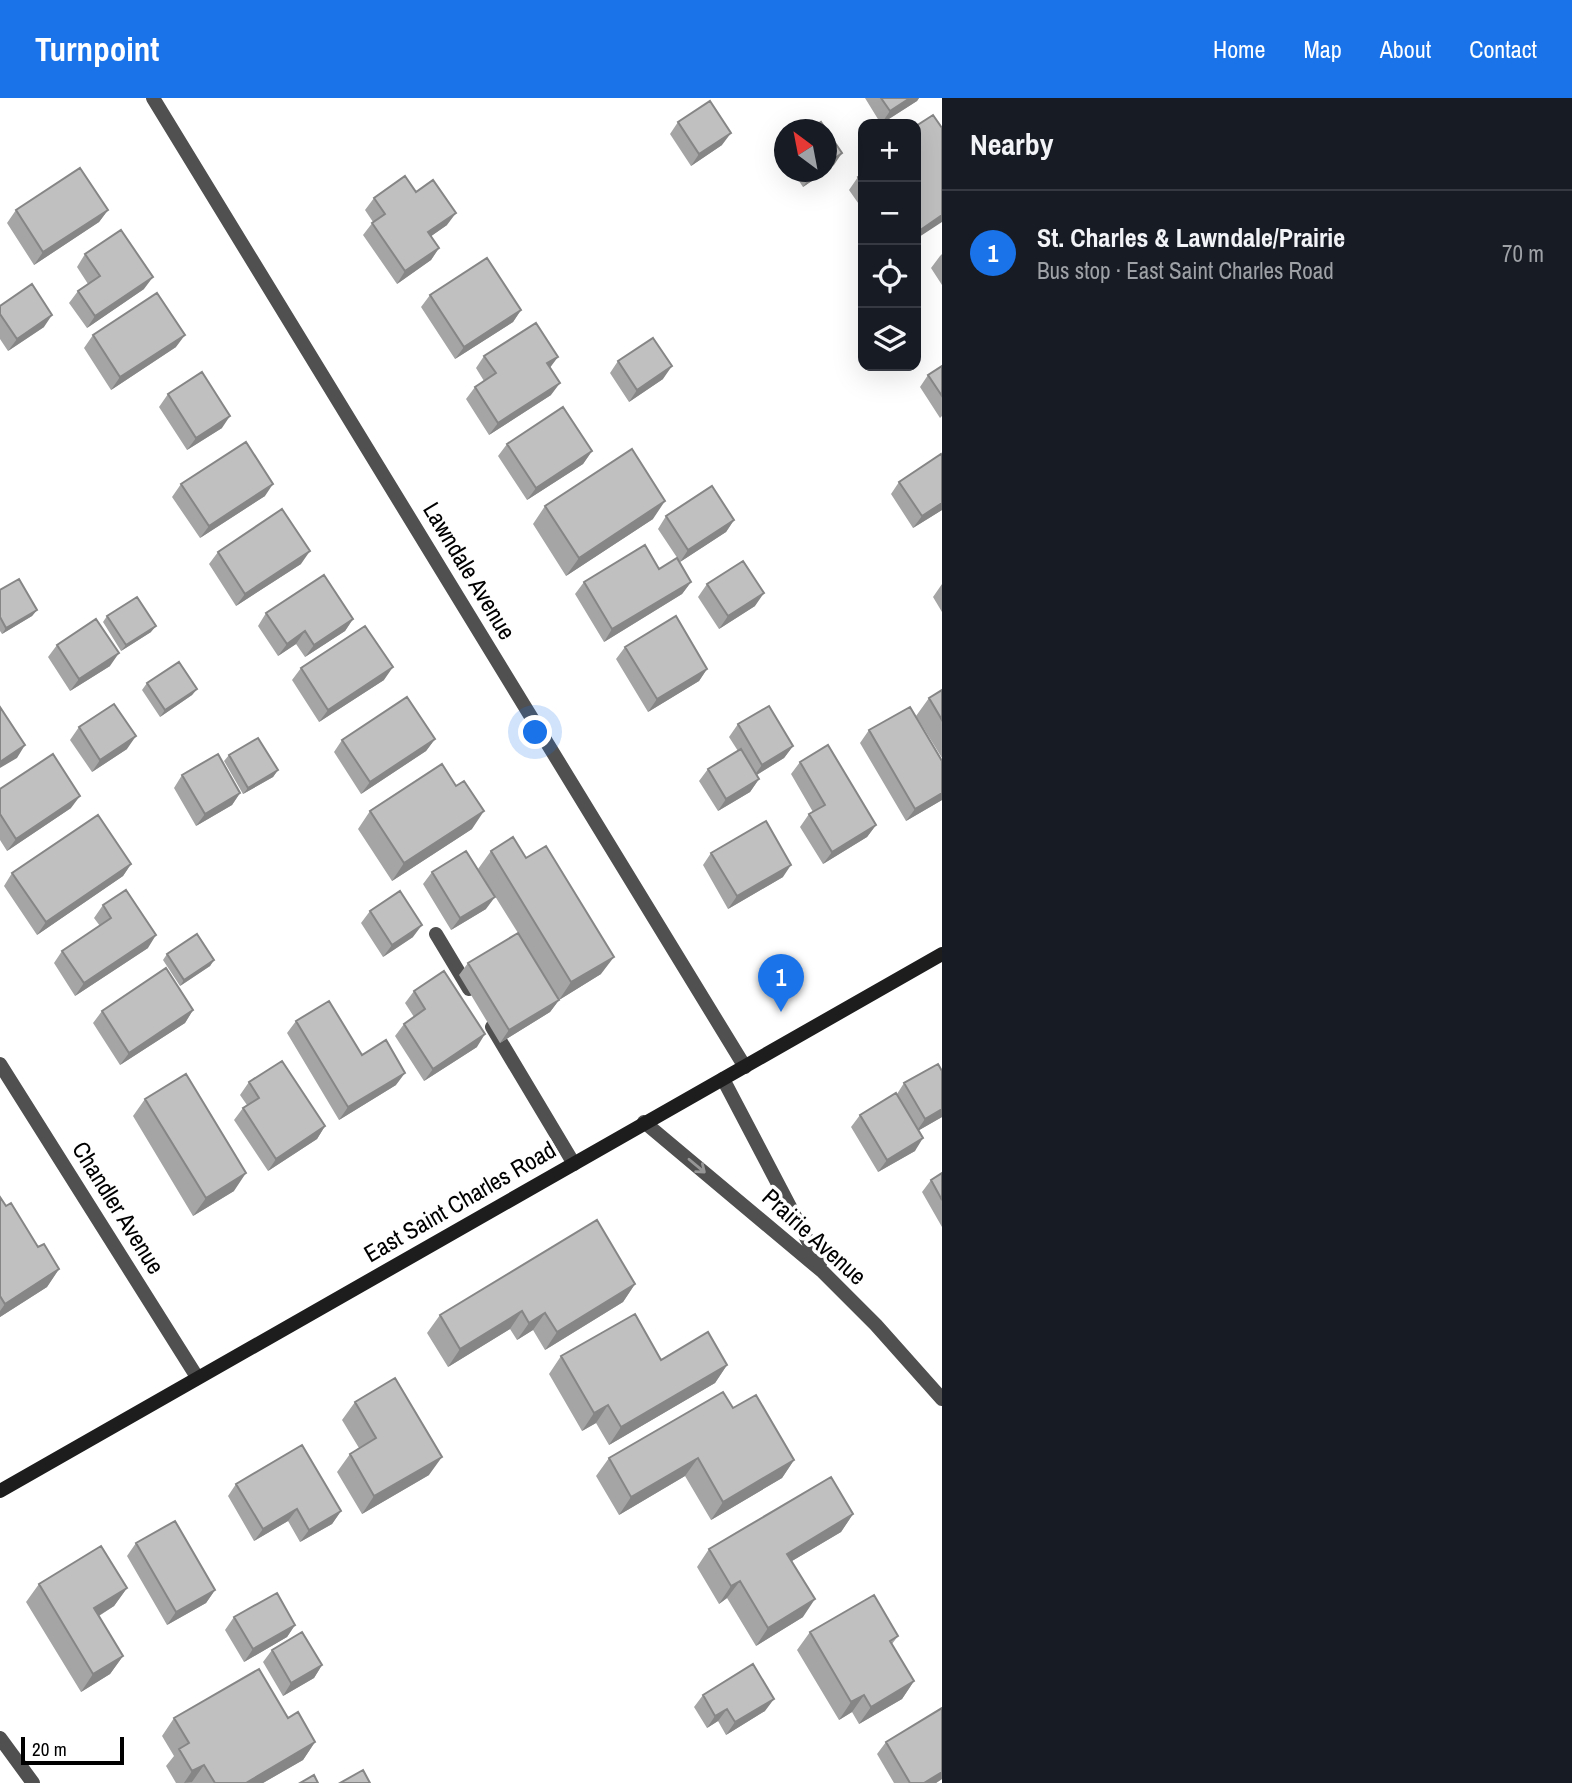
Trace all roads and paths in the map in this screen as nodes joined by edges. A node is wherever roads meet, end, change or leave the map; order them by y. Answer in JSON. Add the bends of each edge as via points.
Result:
{"nodes":[{"id":1,"x":153,"y":98,"type":"edge"},
{"id":2,"x":436,"y":934,"type":"dead end"},
{"id":3,"x":942,"y":954,"type":"edge"},
{"id":4,"x":0,"y":1063,"type":"edge"},
{"id":5,"x":745,"y":1067,"type":"junction"},
{"id":6,"x":723,"y":1079,"type":"junction"},
{"id":7,"x":644,"y":1122,"type":"junction"},
{"id":8,"x":573,"y":1164,"type":"junction"},
{"id":9,"x":823,"y":1272,"type":"junction"},
{"id":10,"x":197,"y":1377,"type":"junction"},
{"id":11,"x":942,"y":1399,"type":"edge"},
{"id":12,"x":0,"y":1491,"type":"edge"},
{"id":13,"x":0,"y":1738,"type":"edge"},
{"id":14,"x":33,"y":1783,"type":"edge"}],
"edges":[{"from":1,"to":5,"type":"street","name":"Lawndale Avenue"},
{"from":2,"to":8,"type":"street"},
{"from":3,"to":5,"type":"main road","name":"East Saint Charles Road"},
{"from":4,"to":10,"type":"street","name":"Chandler Avenue"},
{"from":5,"to":6,"type":"main road","name":"East Saint Charles Road"},
{"from":6,"to":7,"type":"main road","name":"East Saint Charles Road"},
{"from":6,"to":9,"type":"street"},
{"from":7,"to":8,"type":"main road","name":"East Saint Charles Road"},
{"from":7,"to":9,"type":"street","name":"Prairie Avenue","one_way":true},
{"from":8,"to":10,"type":"main road","name":"East Saint Charles Road"},
{"from":9,"to":11,"type":"street","name":"Prairie Avenue"},
{"from":10,"to":12,"type":"main road","name":"East Saint Charles Road"},
{"from":13,"to":14,"type":"street"}]}
